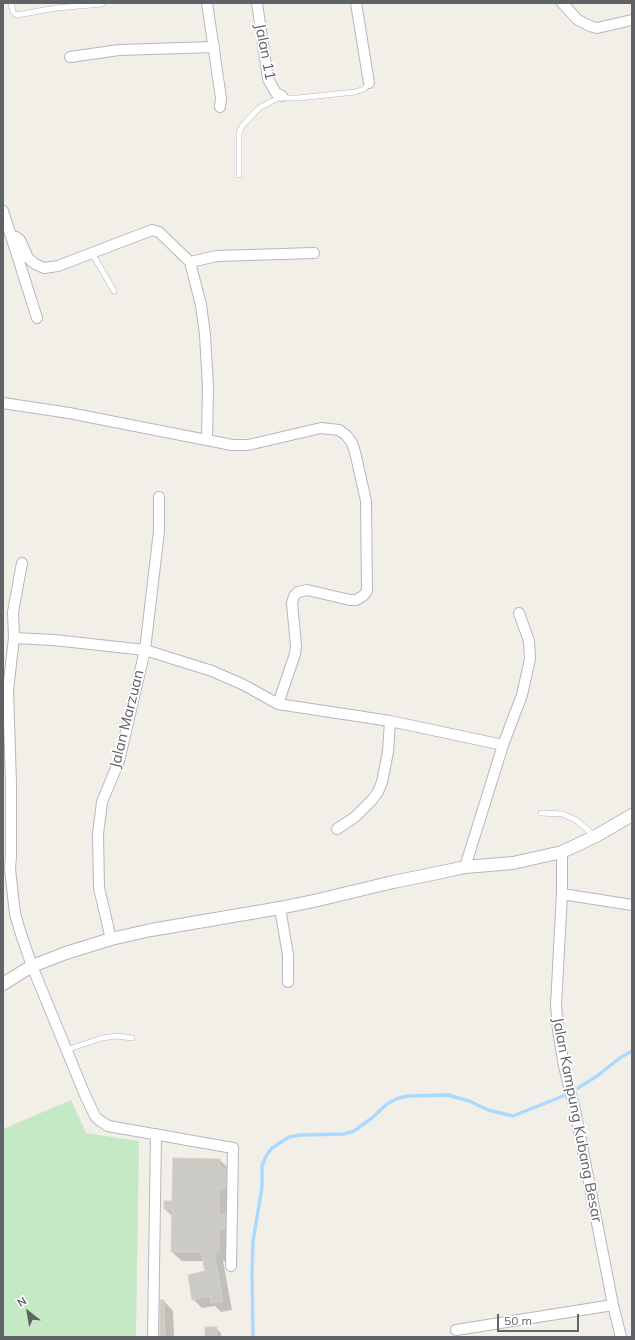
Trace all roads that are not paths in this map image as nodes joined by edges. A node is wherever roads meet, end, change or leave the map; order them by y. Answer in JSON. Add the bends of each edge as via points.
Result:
{"nodes":[{"id":1,"x":11,"y":3,"type":"edge"},
{"id":2,"x":102,"y":3,"type":"edge"},
{"id":3,"x":207,"y":3,"type":"edge"},
{"id":4,"x":257,"y":3,"type":"edge"},
{"id":5,"x":356,"y":3,"type":"edge"},
{"id":6,"x":562,"y":3,"type":"edge"},
{"id":7,"x":632,"y":20,"type":"edge"},
{"id":8,"x":214,"y":47,"type":"junction"},
{"id":9,"x":70,"y":57,"type":"dead end"},
{"id":10,"x":369,"y":83,"type":"joint"},
{"id":11,"x":282,"y":96,"type":"junction"},
{"id":12,"x":220,"y":107,"type":"dead end"},
{"id":13,"x":240,"y":175,"type":"dead end"},
{"id":14,"x":3,"y":211,"type":"edge"},
{"id":15,"x":5,"y":226,"type":"edge"},
{"id":16,"x":11,"y":236,"type":"junction"},
{"id":17,"x":92,"y":253,"type":"junction"},
{"id":18,"x":314,"y":253,"type":"dead end"},
{"id":19,"x":190,"y":262,"type":"junction"},
{"id":20,"x":114,"y":291,"type":"dead end"},
{"id":21,"x":37,"y":318,"type":"dead end"},
{"id":22,"x":3,"y":403,"type":"edge"},
{"id":23,"x":207,"y":439,"type":"junction"},
{"id":24,"x":159,"y":496,"type":"dead end"},
{"id":25,"x":22,"y":563,"type":"dead end"},
{"id":26,"x":520,"y":613,"type":"dead end"},
{"id":27,"x":14,"y":638,"type":"junction"},
{"id":28,"x":145,"y":650,"type":"junction"},
{"id":29,"x":278,"y":704,"type":"junction"},
{"id":30,"x":390,"y":721,"type":"junction"},
{"id":31,"x":504,"y":744,"type":"junction"},
{"id":32,"x":541,"y":813,"type":"dead end"},
{"id":33,"x":632,"y":815,"type":"edge"},
{"id":34,"x":337,"y":829,"type":"dead end"},
{"id":35,"x":596,"y":836,"type":"junction"},
{"id":36,"x":562,"y":852,"type":"junction"},
{"id":37,"x":465,"y":867,"type":"junction"},
{"id":38,"x":6,"y":870,"type":"edge"},
{"id":39,"x":562,"y":894,"type":"junction"},
{"id":40,"x":632,"y":905,"type":"edge"},
{"id":41,"x":280,"y":908,"type":"junction"},
{"id":42,"x":111,"y":939,"type":"junction"},
{"id":43,"x":32,"y":966,"type":"junction"},
{"id":44,"x":288,"y":982,"type":"dead end"},
{"id":45,"x":3,"y":984,"type":"edge"},
{"id":46,"x":132,"y":1038,"type":"dead end"},
{"id":47,"x":66,"y":1050,"type":"junction"},
{"id":48,"x":156,"y":1134,"type":"junction"},
{"id":49,"x":231,"y":1266,"type":"dead end"},
{"id":50,"x":613,"y":1305,"type":"junction"},
{"id":51,"x":456,"y":1330,"type":"dead end"},
{"id":52,"x":153,"y":1337,"type":"edge"},
{"id":53,"x":621,"y":1337,"type":"edge"}],
"edges":[{"from":1,"to":2,"type":"lane","via":[[13,12],[17,15]]},
{"from":3,"to":8,"type":"street"},
{"from":4,"to":11,"type":"street","name":"Jalan 11","via":[[268,79],[276,93]]},
{"from":5,"to":10,"type":"street"},
{"from":6,"to":7,"type":"street","via":[[578,20],[596,28]]},
{"from":8,"to":9,"type":"street","via":[[119,50]]},
{"from":8,"to":12,"type":"street","via":[[222,98]]},
{"from":10,"to":11,"type":"lane","via":[[364,89],[355,92],[298,98]]},
{"from":11,"to":13,"type":"lane","via":[[259,108],[242,126],[238,140]]},
{"from":14,"to":15,"type":"street"},
{"from":15,"to":16,"type":"street"},
{"from":16,"to":17,"type":"street","via":[[20,240],[28,258],[44,268],[58,266]]},
{"from":16,"to":21,"type":"street"},
{"from":17,"to":19,"type":"street","via":[[152,230],[159,232]]},
{"from":17,"to":20,"type":"lane"},
{"from":18,"to":19,"type":"street","via":[[217,256]]},
{"from":19,"to":23,"type":"street","via":[[201,305],[205,335]]},
{"from":22,"to":23,"type":"street","via":[[40,407]]},
{"from":23,"to":29,"type":"street","via":[[232,445],[248,445],[329,428],[346,435],[355,452],[366,501],[367,591],[356,600],[307,590],[294,596],[292,603],[295,654]]},
{"from":24,"to":28,"type":"street","name":"Jalan Marzuan","via":[[159,530]]},
{"from":25,"to":27,"type":"street","via":[[13,612]]},
{"from":26,"to":31,"type":"street","via":[[529,641],[530,659],[522,695]]},
{"from":27,"to":28,"type":"street"},
{"from":27,"to":38,"type":"street","via":[[8,690],[11,856]]},
{"from":28,"to":29,"type":"street","via":[[212,671]]},
{"from":28,"to":42,"type":"street","name":"Jalan Marzuan","via":[[119,761],[102,802],[98,834],[99,888]]},
{"from":29,"to":30,"type":"street"},
{"from":30,"to":31,"type":"street"},
{"from":30,"to":34,"type":"street","via":[[386,760],[378,792],[355,817]]},
{"from":31,"to":37,"type":"street"},
{"from":32,"to":35,"type":"lane","via":[[564,814]]},
{"from":33,"to":35,"type":"street"},
{"from":35,"to":36,"type":"street"},
{"from":36,"to":37,"type":"street","via":[[513,863]]},
{"from":36,"to":39,"type":"street","name":"Jalan Kampung Kubang Besar"},
{"from":37,"to":41,"type":"street"},
{"from":38,"to":43,"type":"street"},
{"from":39,"to":40,"type":"street"},
{"from":39,"to":50,"type":"street","name":"Jalan Kampung Kubang Besar","via":[[556,1005],[558,1030]]},
{"from":41,"to":42,"type":"street"},
{"from":41,"to":44,"type":"street","via":[[288,955]]},
{"from":42,"to":43,"type":"street"},
{"from":43,"to":45,"type":"street"},
{"from":43,"to":47,"type":"street"},
{"from":46,"to":47,"type":"lane","via":[[102,1038]]},
{"from":47,"to":48,"type":"street","via":[[85,1095],[99,1120],[108,1126]]},
{"from":48,"to":49,"type":"street","via":[[233,1148]]},
{"from":48,"to":52,"type":"street"},
{"from":50,"to":51,"type":"street"},
{"from":50,"to":53,"type":"street","name":"Jalan Kampung Kubang Besar"}]}
